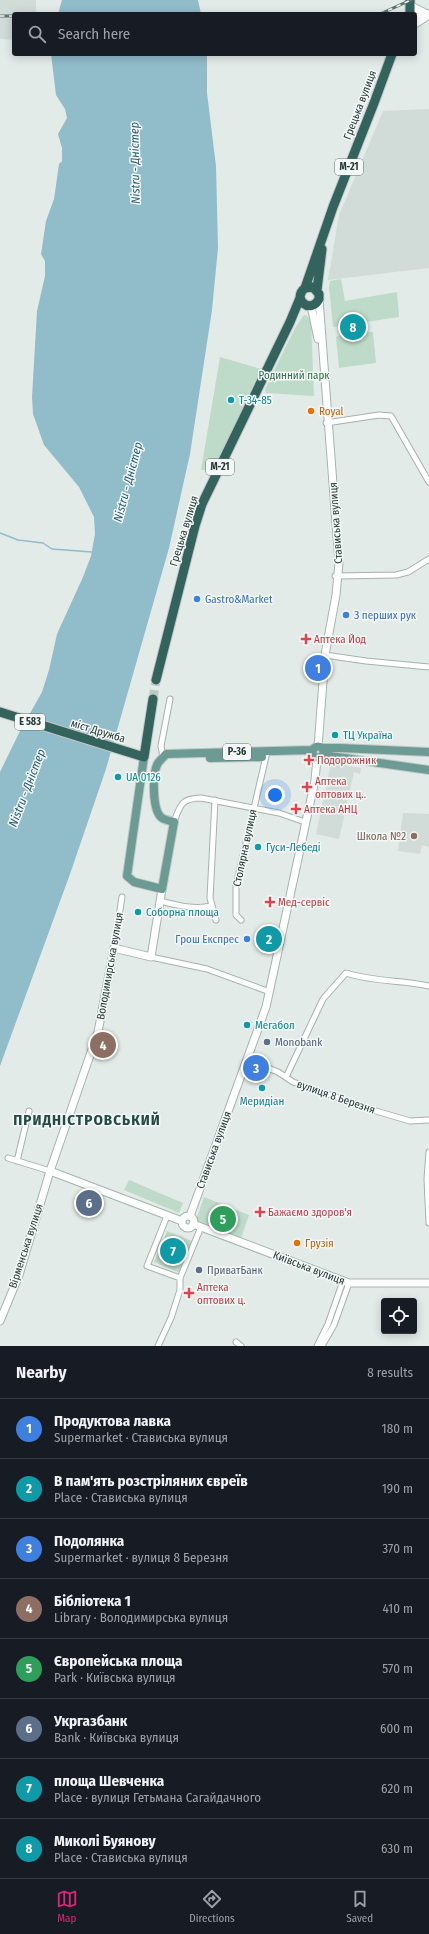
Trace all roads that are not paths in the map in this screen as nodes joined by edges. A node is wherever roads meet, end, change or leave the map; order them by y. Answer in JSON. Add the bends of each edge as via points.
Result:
{"nodes":[{"id":1,"x":410,"y":7,"type":"edge"},
{"id":2,"x":429,"y":15,"type":"edge"},
{"id":3,"x":417,"y":18,"type":"edge"},
{"id":4,"x":417,"y":23,"type":"edge"},
{"id":5,"x":391,"y":56,"type":"edge"},
{"id":6,"x":325,"y":232,"type":"junction"},
{"id":7,"x":305,"y":288,"type":"junction"},
{"id":8,"x":318,"y":294,"type":"junction"},
{"id":9,"x":300,"y":298,"type":"junction"},
{"id":10,"x":310,"y":306,"type":"junction"},
{"id":11,"x":290,"y":322,"type":"junction"},
{"id":12,"x":327,"y":423,"type":"junction"},
{"id":13,"x":429,"y":482,"type":"edge"},
{"id":14,"x":429,"y":559,"type":"edge"},
{"id":15,"x":337,"y":576,"type":"junction"},
{"id":16,"x":324,"y":655,"type":"junction"},
{"id":17,"x":429,"y":666,"type":"edge"},
{"id":18,"x":156,"y":680,"type":"tunnel mouth"},
{"id":19,"x":153,"y":699,"type":"tunnel mouth"},
{"id":20,"x":170,"y":699,"type":"dead end"},
{"id":21,"x":0,"y":712,"type":"edge"},
{"id":22,"x":317,"y":752,"type":"junction"},
{"id":23,"x":429,"y":752,"type":"edge"},
{"id":24,"x":266,"y":754,"type":"junction"},
{"id":25,"x":144,"y":757,"type":"junction"},
{"id":26,"x":163,"y":758,"type":"junction"},
{"id":27,"x":429,"y":770,"type":"edge"},
{"id":28,"x":215,"y":800,"type":"junction"},
{"id":29,"x":254,"y":808,"type":"junction"},
{"id":30,"x":174,"y":822,"type":"junction"},
{"id":31,"x":305,"y":822,"type":"junction"},
{"id":32,"x":162,"y":889,"type":"junction"},
{"id":33,"x":122,"y":897,"type":"dead end"},
{"id":34,"x":160,"y":901,"type":"junction"},
{"id":35,"x":211,"y":906,"type":"junction"},
{"id":36,"x":216,"y":920,"type":"dead end"},
{"id":37,"x":241,"y":920,"type":"dead end"},
{"id":38,"x":114,"y":948,"type":"junction"},
{"id":39,"x":151,"y":957,"type":"junction"},
{"id":40,"x":429,"y":986,"type":"edge"},
{"id":41,"x":270,"y":992,"type":"junction"},
{"id":42,"x":248,"y":1060,"type":"junction"},
{"id":43,"x":286,"y":1078,"type":"junction"},
{"id":44,"x":29,"y":1111,"type":"dead end"},
{"id":45,"x":429,"y":1120,"type":"edge"},
{"id":46,"x":429,"y":1152,"type":"edge"},
{"id":47,"x":8,"y":1158,"type":"dead end"},
{"id":48,"x":17,"y":1161,"type":"junction"},
{"id":49,"x":50,"y":1171,"type":"junction"},
{"id":50,"x":167,"y":1216,"type":"junction"},
{"id":51,"x":190,"y":1216,"type":"junction"},
{"id":52,"x":182,"y":1220,"type":"junction"},
{"id":53,"x":429,"y":1223,"type":"edge"},
{"id":54,"x":194,"y":1224,"type":"junction"},
{"id":55,"x":201,"y":1227,"type":"junction"},
{"id":56,"x":180,"y":1278,"type":"junction"},
{"id":57,"x":346,"y":1282,"type":"junction"},
{"id":58,"x":429,"y":1283,"type":"edge"},
{"id":59,"x":0,"y":1321,"type":"edge"},
{"id":60,"x":331,"y":1324,"type":"junction"},
{"id":61,"x":158,"y":1346,"type":"edge"},
{"id":62,"x":317,"y":1346,"type":"edge"},
{"id":63,"x":322,"y":1346,"type":"edge"}],
"edges":[{"from":1,"to":2,"type":"main road"},
{"from":2,"to":3,"type":"main road"},
{"from":2,"to":4,"type":"main road"},
{"from":5,"to":6,"type":"highway","name":"Грецька вулиця","number":"М-21"},
{"from":6,"to":7,"type":"highway","name":"Грецька вулиця","number":"М-21"},
{"from":6,"to":8,"type":"highway","name":"Грецька вулиця","number":"М-21"},
{"from":7,"to":8,"type":"highway","via":[[313,287]]},
{"from":7,"to":9,"type":"highway","number":"М-21"},
{"from":8,"to":10,"type":"highway","number":"М-21","via":[[318,302]]},
{"from":8,"to":12,"type":"main road","name":"Стависька вулиця"},
{"from":9,"to":10,"type":"highway","via":[[303,304]]},
{"from":9,"to":11,"type":"highway","name":"Грецька вулиця","number":"М-21"},
{"from":10,"to":11,"type":"highway","name":"Грецька вулиця","number":"М-21"},
{"from":10,"to":12,"type":"main road","name":"Стависька вулиця","via":[[317,326]]},
{"from":11,"to":18,"type":"highway","name":"Грецька вулиця","number":"М-21","via":[[202,504]]},
{"from":12,"to":13,"type":"street","via":[[379,415],[391,416]]},
{"from":12,"to":15,"type":"main road","name":"Стависька вулиця"},
{"from":14,"to":15,"type":"street","via":[[408,572],[396,575]]},
{"from":15,"to":16,"type":"main road","name":"Стависька вулиця"},
{"from":15,"to":22,"type":"main road","name":"Стависька вулиця","via":[[322,654]]},
{"from":16,"to":17,"type":"street"},
{"from":16,"to":22,"type":"main road","name":"Стависька вулиця"},
{"from":19,"to":25,"type":"highway"},
{"from":20,"to":26,"type":"street","via":[[161,746]]},
{"from":21,"to":25,"type":"highway","name":"міст Дружба","number":"E 583"},
{"from":22,"to":23,"type":"main road","number":"Р-36","via":[[340,748]]},
{"from":22,"to":24,"type":"main road","number":"Р-36"},
{"from":22,"to":27,"type":"main road","number":"Р-36"},
{"from":22,"to":31,"type":"main road","name":"Стависька вулиця","via":[[315,780]]},
{"from":24,"to":26,"type":"main road","number":"Р-36","via":[[177,752],[166,754]]},
{"from":24,"to":29,"type":"street","name":"Столярна вулиця"},
{"from":25,"to":32,"type":"main road","via":[[127,872],[130,880]]},
{"from":26,"to":30,"type":"main road","via":[[158,764],[155,778],[155,804],[157,813],[162,818]]},
{"from":28,"to":29,"type":"street"},
{"from":28,"to":30,"type":"street","via":[[189,798],[178,809]]},
{"from":28,"to":35,"type":"street"},
{"from":29,"to":31,"type":"street","via":[[280,813]]},
{"from":29,"to":37,"type":"street","name":"Столярна вулиця","via":[[236,886],[236,915]]},
{"from":30,"to":32,"type":"main road"},
{"from":31,"to":41,"type":"main road","name":"Стависька вулиця"},
{"from":32,"to":34,"type":"main road"},
{"from":33,"to":38,"type":"street","name":"Володимирська вулиця"},
{"from":34,"to":35,"type":"street","via":[[179,906]]},
{"from":34,"to":39,"type":"main road"},
{"from":35,"to":36,"type":"street"},
{"from":38,"to":39,"type":"main road"},
{"from":38,"to":49,"type":"main road","name":"Володимирська вулиця","via":[[98,1032]]},
{"from":39,"to":41,"type":"street","via":[[207,969]]},
{"from":40,"to":43,"type":"street","via":[[390,982],[346,973],[323,999]]},
{"from":41,"to":42,"type":"main road","name":"Стависька вулиця"},
{"from":42,"to":43,"type":"street","name":"вулиця 8 Березня"},
{"from":42,"to":51,"type":"main road","name":"Стависька вулиця"},
{"from":43,"to":45,"type":"street","name":"вулиця 8 Березня","via":[[410,1121]]},
{"from":44,"to":48,"type":"street"},
{"from":46,"to":53,"type":"street"},
{"from":47,"to":48,"type":"street"},
{"from":48,"to":49,"type":"street"},
{"from":49,"to":50,"type":"main road"},
{"from":49,"to":59,"type":"main road","name":"Вірменська вулиця","via":[[19,1274]]},
{"from":50,"to":52,"type":"main road"},
{"from":50,"to":56,"type":"street","via":[[147,1266]]},
{"from":51,"to":52,"type":"main road"},
{"from":51,"to":54,"type":"main road"},
{"from":52,"to":54,"type":"main road","via":[[182,1224],[187,1228]]},
{"from":54,"to":55,"type":"main road","name":"Київська вулиця"},
{"from":55,"to":56,"type":"street"},
{"from":55,"to":57,"type":"main road","name":"Київська вулиця"},
{"from":56,"to":61,"type":"street","via":[[180,1290],[171,1318]]},
{"from":57,"to":58,"type":"main road","name":"Київська вулиця"},
{"from":57,"to":60,"type":"street"},
{"from":60,"to":62,"type":"street"},
{"from":60,"to":63,"type":"street"}]}
